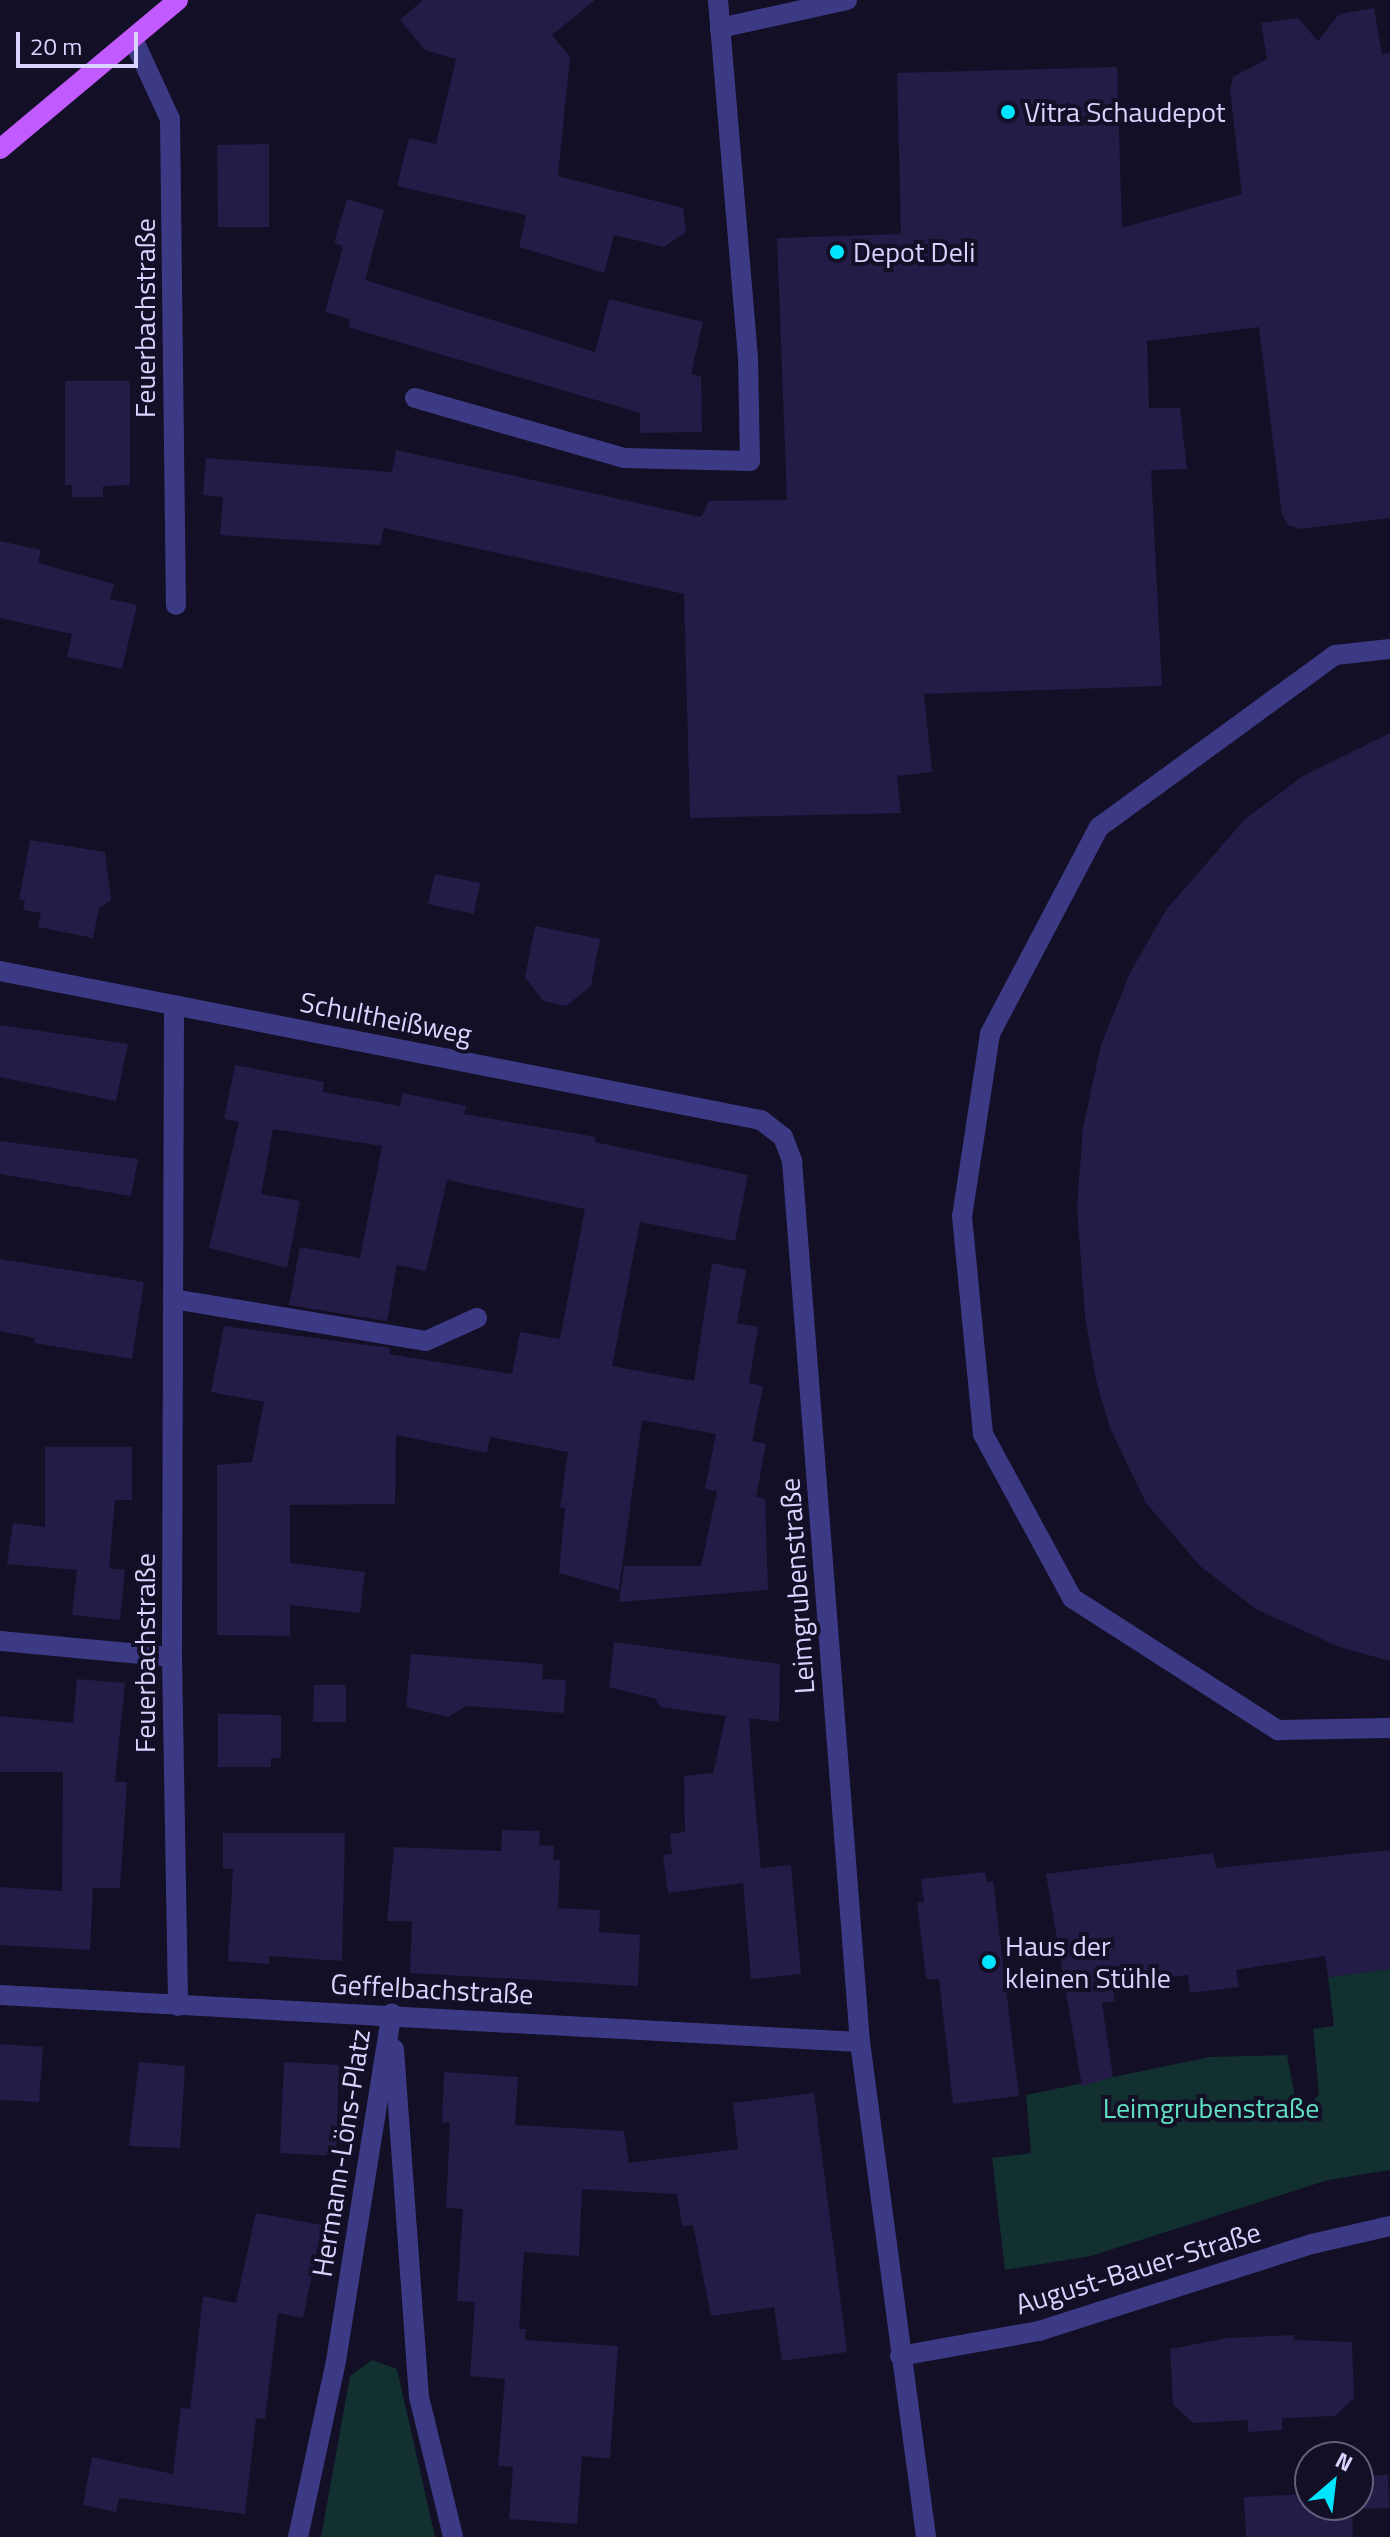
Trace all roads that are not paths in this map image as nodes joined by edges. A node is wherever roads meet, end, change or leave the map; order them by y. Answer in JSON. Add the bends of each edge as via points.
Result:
{"nodes":[{"id":1,"x":178,"y":0,"type":"edge"},
{"id":2,"x":718,"y":0,"type":"edge"},
{"id":3,"x":847,"y":0,"type":"edge"},
{"id":4,"x":720,"y":28,"type":"junction"},
{"id":5,"x":133,"y":39,"type":"junction"},
{"id":6,"x":0,"y":149,"type":"edge"},
{"id":7,"x":415,"y":398,"type":"dead end"},
{"id":8,"x":176,"y":605,"type":"dead end"},
{"id":9,"x":1390,"y":649,"type":"edge"},
{"id":10,"x":0,"y":971,"type":"edge"},
{"id":11,"x":174,"y":1005,"type":"junction"},
{"id":12,"x":761,"y":1120,"type":"joint"},
{"id":13,"x":173,"y":1299,"type":"junction"},
{"id":14,"x":477,"y":1318,"type":"dead end"},
{"id":15,"x":0,"y":1641,"type":"edge"},
{"id":16,"x":172,"y":1657,"type":"junction"},
{"id":17,"x":1390,"y":1728,"type":"edge"},
{"id":18,"x":0,"y":1995,"type":"edge"},
{"id":19,"x":178,"y":2006,"type":"junction"},
{"id":20,"x":392,"y":2013,"type":"junction"},
{"id":21,"x":860,"y":2042,"type":"junction"},
{"id":22,"x":1390,"y":2226,"type":"edge"},
{"id":23,"x":900,"y":2356,"type":"junction"},
{"id":24,"x":298,"y":2537,"type":"edge"},
{"id":25,"x":453,"y":2537,"type":"edge"},
{"id":26,"x":926,"y":2537,"type":"edge"}],
"edges":[{"from":1,"to":5,"type":"main road"},
{"from":2,"to":4,"type":"street"},
{"from":3,"to":4,"type":"street"},
{"from":4,"to":7,"type":"street","via":[[748,358],[750,461],[624,458]]},
{"from":5,"to":6,"type":"main road"},
{"from":5,"to":8,"type":"street","name":"Feuerbachstraße","via":[[170,119]]},
{"from":9,"to":17,"type":"street","via":[[1335,655],[1099,827],[990,1034],[962,1216],[983,1434],[1072,1598],[1278,1730]]},
{"from":10,"to":11,"type":"street","name":"Schultheißweg"},
{"from":11,"to":12,"type":"street","name":"Schultheißweg"},
{"from":11,"to":13,"type":"street","name":"Feuerbachstraße"},
{"from":12,"to":21,"type":"street","name":"Leimgrubenstraße","via":[[783,1137],[792,1161]]},
{"from":13,"to":14,"type":"street","via":[[426,1341]]},
{"from":13,"to":16,"type":"street","name":"Feuerbachstraße"},
{"from":15,"to":16,"type":"street"},
{"from":16,"to":19,"type":"street","name":"Feuerbachstraße"},
{"from":18,"to":19,"type":"street","name":"Geffelbachstraße"},
{"from":19,"to":20,"type":"street","name":"Geffelbachstraße"},
{"from":20,"to":21,"type":"street","name":"Geffelbachstraße"},
{"from":20,"to":24,"type":"street","name":"Hermann-Löns-Platz","via":[[336,2361]]},
{"from":20,"to":25,"type":"street","name":"Hermann-Löns-Platz","via":[[419,2397]]},
{"from":21,"to":23,"type":"street","name":"Leimgrubenstraße"},
{"from":22,"to":23,"type":"street","name":"August-Bauer-Straße","via":[[1312,2244],[1039,2331]]},
{"from":23,"to":26,"type":"street","name":"Leimgrubenstraße"}]}
